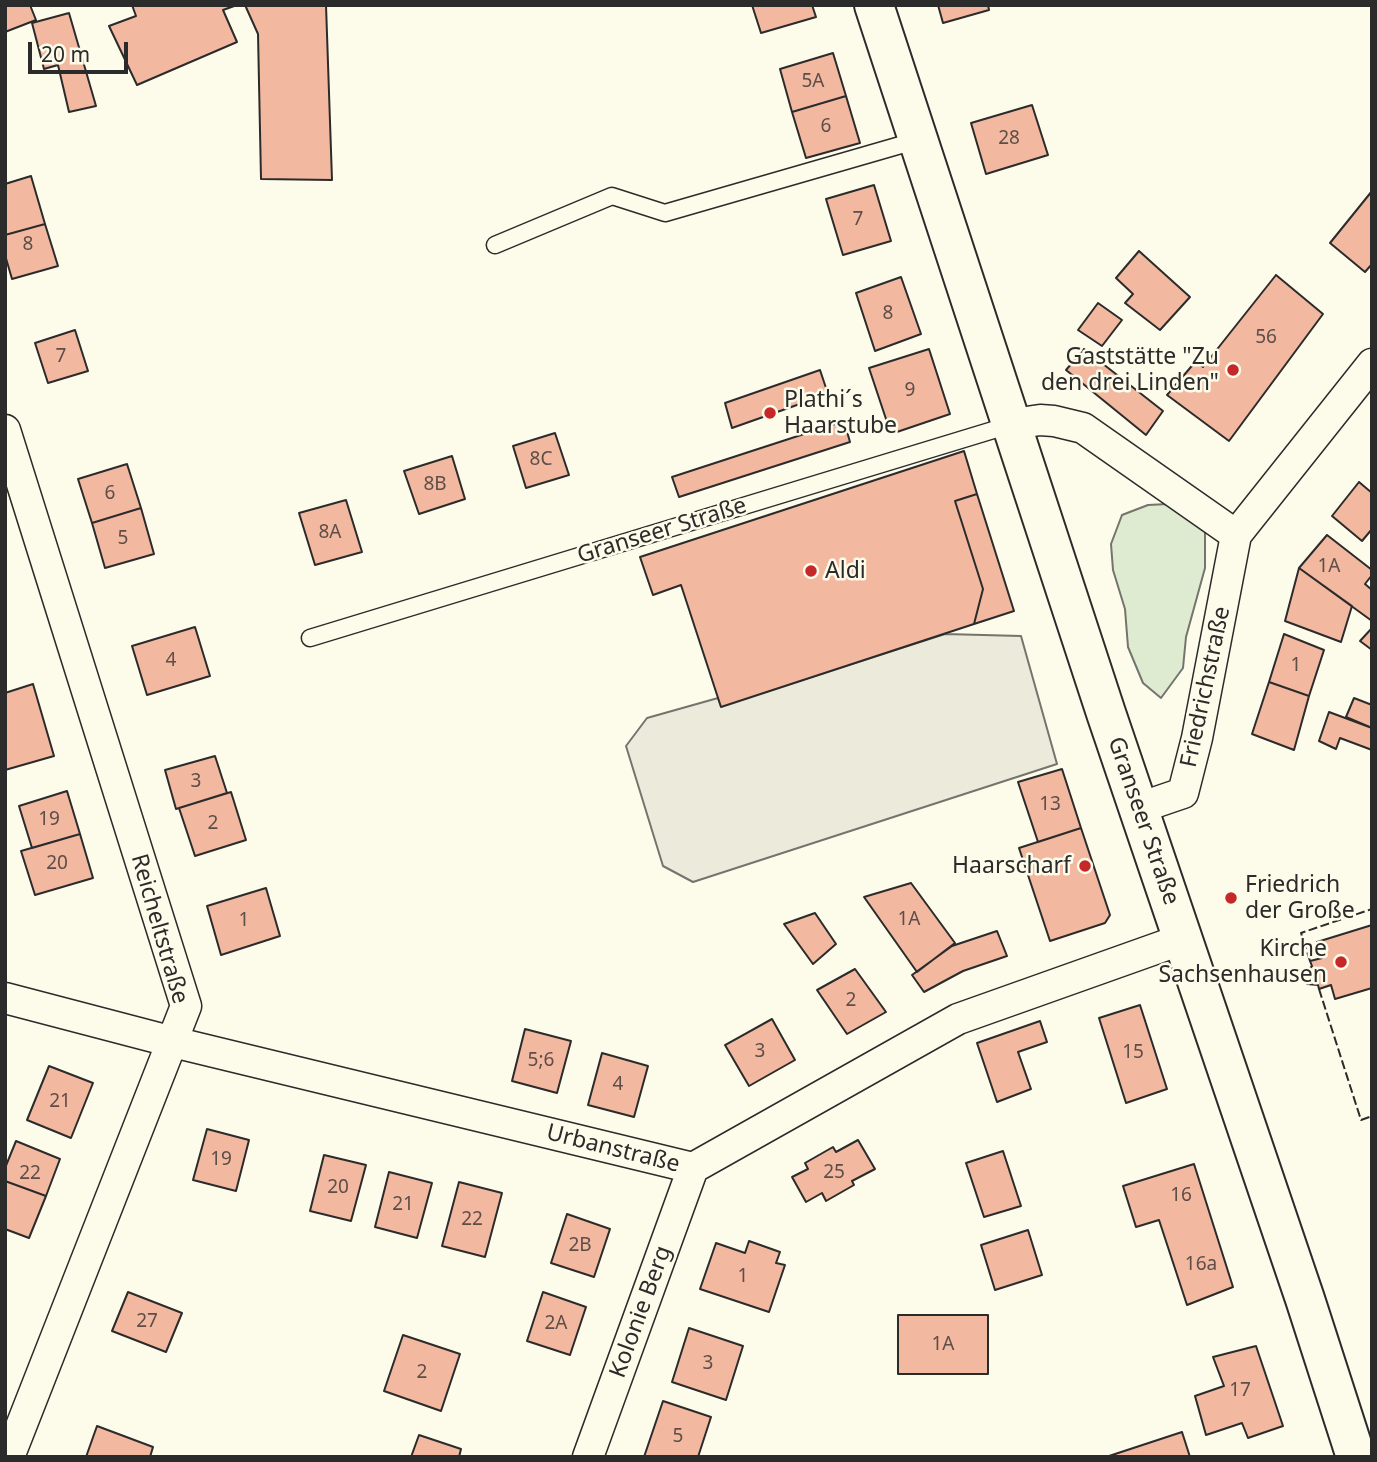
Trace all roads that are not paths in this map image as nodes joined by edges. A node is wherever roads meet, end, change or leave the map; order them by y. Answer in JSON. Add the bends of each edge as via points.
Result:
{"nodes":[{"id":1,"x":874,"y":5,"type":"edge"},
{"id":2,"x":919,"y":140,"type":"junction"},
{"id":3,"x":495,"y":245,"type":"dead end"},
{"id":4,"x":1372,"y":364,"type":"edge"},
{"id":5,"x":1013,"y":424,"type":"junction"},
{"id":6,"x":5,"y":430,"type":"edge"},
{"id":7,"x":1236,"y":535,"type":"junction"},
{"id":8,"x":310,"y":638,"type":"dead end"},
{"id":9,"x":1139,"y":808,"type":"junction"},
{"id":10,"x":1183,"y":939,"type":"junction"},
{"id":11,"x":5,"y":998,"type":"edge"},
{"id":12,"x":173,"y":1042,"type":"junction"},
{"id":13,"x":693,"y":1168,"type":"junction"},
{"id":14,"x":9,"y":1457,"type":"edge"},
{"id":15,"x":588,"y":1457,"type":"edge"},
{"id":16,"x":1356,"y":1457,"type":"edge"}],
"edges":[{"from":1,"to":2,"type":"main road","name":"Granseer Straße"},
{"from":2,"to":3,"type":"lane","via":[[665,213],[612,196]]},
{"from":2,"to":5,"type":"main road","name":"Granseer Straße"},
{"from":4,"to":7,"type":"street","name":"Friedrichstraße"},
{"from":5,"to":7,"type":"street","via":[[1040,420],[1083,428]]},
{"from":5,"to":8,"type":"lane","name":"Granseer Straße"},
{"from":5,"to":9,"type":"main road","name":"Granseer Straße"},
{"from":6,"to":12,"type":"street","name":"Reicheltstraße","via":[[186,1006]]},
{"from":7,"to":9,"type":"street","name":"Friedrichstraße","via":[[1183,793]]},
{"from":9,"to":10,"type":"main road","name":"Granseer Straße"},
{"from":10,"to":13,"type":"street","name":"Urbanstraße","via":[[958,1018]]},
{"from":10,"to":16,"type":"main road","name":"Granseer Straße"},
{"from":11,"to":12,"type":"street","name":"Urbanstraße"},
{"from":12,"to":13,"type":"street","name":"Urbanstraße"},
{"from":12,"to":14,"type":"street","name":"Reicheltstraße"},
{"from":13,"to":15,"type":"street","name":"Kolonie Berg"}]}
